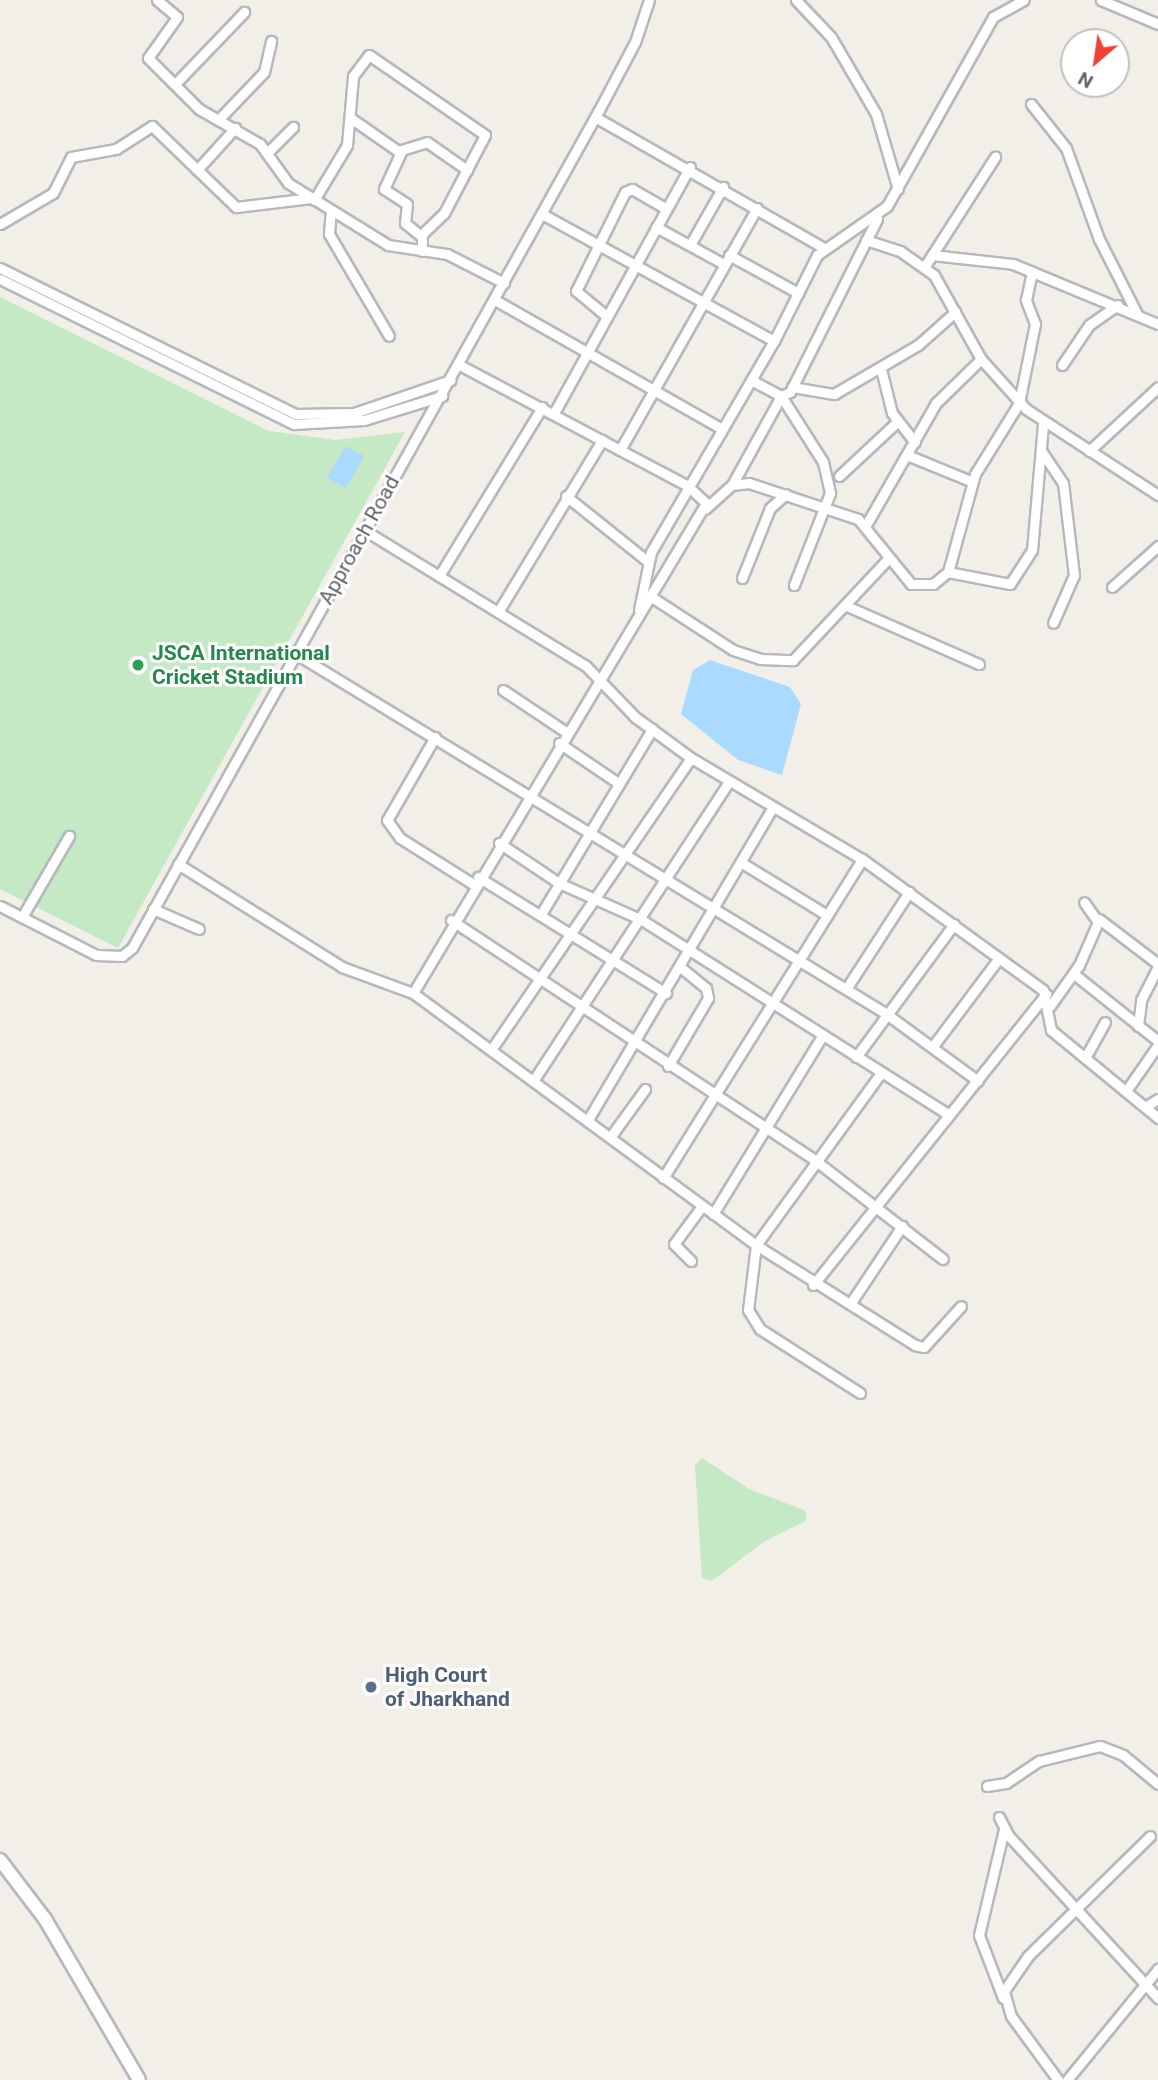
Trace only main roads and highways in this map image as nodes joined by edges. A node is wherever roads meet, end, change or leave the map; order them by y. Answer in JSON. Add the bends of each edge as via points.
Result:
{"nodes":[{"id":1,"x":0,"y":1860,"type":"edge"},
{"id":2,"x":139,"y":2080,"type":"edge"}],
"edges":[{"from":1,"to":2,"type":"main road","via":[[45,1920]]}]}
